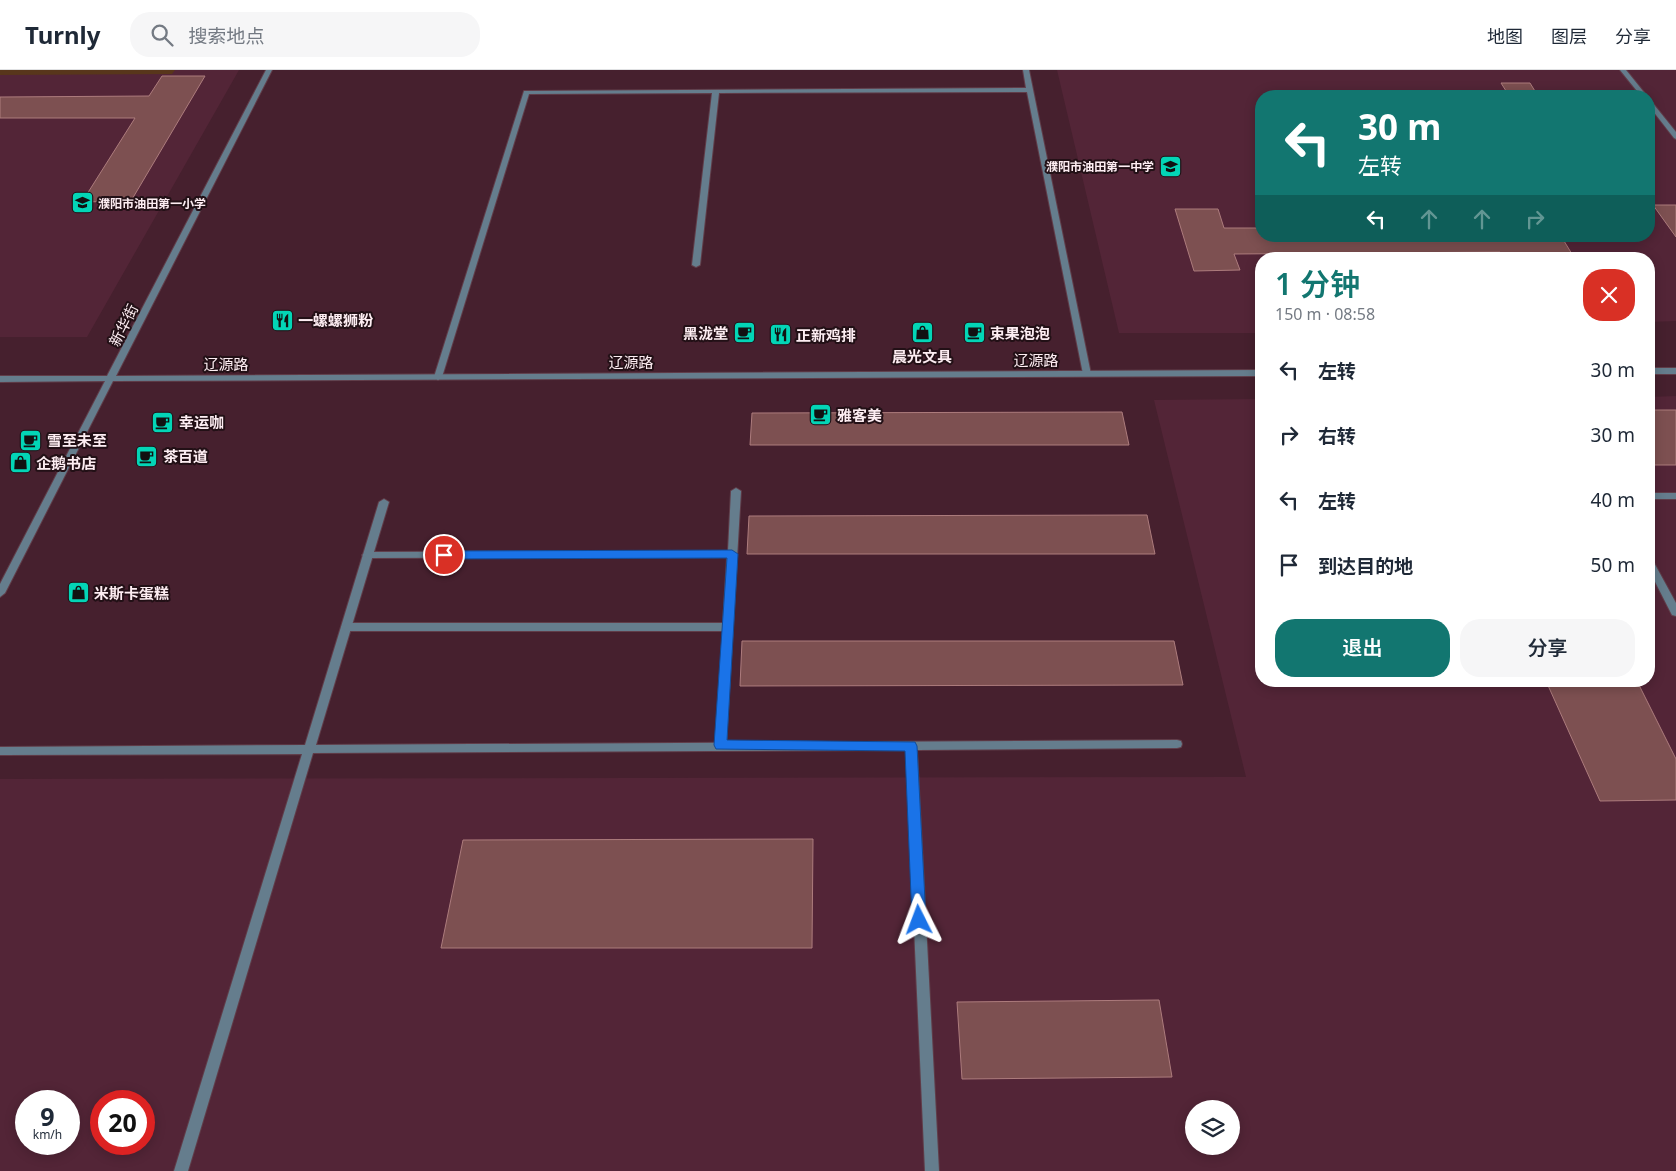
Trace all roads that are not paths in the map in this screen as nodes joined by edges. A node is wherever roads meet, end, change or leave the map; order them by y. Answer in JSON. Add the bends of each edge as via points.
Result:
{"nodes":[{"id":1,"x":269,"y":70,"type":"edge"},
{"id":2,"x":1026,"y":70,"type":"edge"},
{"id":3,"x":1623,"y":70,"type":"edge"},
{"id":4,"x":1029,"y":90,"type":"junction"},
{"id":5,"x":1639,"y":90,"type":"edge"},
{"id":6,"x":716,"y":91,"type":"junction"},
{"id":7,"x":1655,"y":110,"type":"edge"},
{"id":8,"x":1676,"y":137,"type":"edge"},
{"id":9,"x":696,"y":265,"type":"dead end"},
{"id":10,"x":1655,"y":371,"type":"edge"},
{"id":11,"x":1676,"y":371,"type":"edge"},
{"id":12,"x":1255,"y":373,"type":"edge"},
{"id":13,"x":1087,"y":374,"type":"junction"},
{"id":14,"x":438,"y":377,"type":"junction"},
{"id":15,"x":0,"y":379,"type":"edge"},
{"id":16,"x":110,"y":379,"type":"junction"},
{"id":17,"x":736,"y":491,"type":"dead end"},
{"id":18,"x":1655,"y":496,"type":"edge"},
{"id":19,"x":1676,"y":496,"type":"edge"},
{"id":20,"x":384,"y":502,"type":"dead end"},
{"id":21,"x":732,"y":554,"type":"junction"},
{"id":22,"x":367,"y":555,"type":"junction"},
{"id":23,"x":1655,"y":572,"type":"edge"},
{"id":24,"x":0,"y":593,"type":"edge"},
{"id":25,"x":1676,"y":612,"type":"edge"},
{"id":26,"x":346,"y":627,"type":"junction"},
{"id":27,"x":728,"y":627,"type":"junction"},
{"id":28,"x":1177,"y":744,"type":"dead end"},
{"id":29,"x":720,"y":745,"type":"junction"},
{"id":30,"x":911,"y":746,"type":"junction"},
{"id":31,"x":309,"y":749,"type":"junction"},
{"id":32,"x":0,"y":751,"type":"edge"},
{"id":33,"x":181,"y":1171,"type":"edge"},
{"id":34,"x":932,"y":1171,"type":"edge"}],
"edges":[{"from":1,"to":16,"type":"street","name":"新华街"},
{"from":2,"to":4,"type":"street"},
{"from":3,"to":5,"type":"street"},
{"from":4,"to":6,"type":"street"},
{"from":4,"to":13,"type":"street"},
{"from":6,"to":9,"type":"street"},
{"from":6,"to":14,"type":"street","via":[[526,92]]},
{"from":7,"to":8,"type":"street"},
{"from":10,"to":11,"type":"street"},
{"from":12,"to":13,"type":"street","name":"辽源路"},
{"from":13,"to":14,"type":"street","name":"辽源路"},
{"from":14,"to":16,"type":"street","name":"辽源路"},
{"from":15,"to":16,"type":"street","name":"辽源路"},
{"from":16,"to":24,"type":"street","name":"新华街"},
{"from":17,"to":21,"type":"street"},
{"from":18,"to":19,"type":"street"},
{"from":20,"to":22,"type":"street"},
{"from":21,"to":22,"type":"street"},
{"from":21,"to":27,"type":"street"},
{"from":22,"to":26,"type":"street"},
{"from":23,"to":25,"type":"street"},
{"from":26,"to":27,"type":"street"},
{"from":26,"to":31,"type":"street"},
{"from":27,"to":29,"type":"street"},
{"from":28,"to":30,"type":"street"},
{"from":29,"to":30,"type":"street"},
{"from":29,"to":31,"type":"street"},
{"from":30,"to":34,"type":"street"},
{"from":31,"to":32,"type":"street"},
{"from":31,"to":33,"type":"street"}]}
